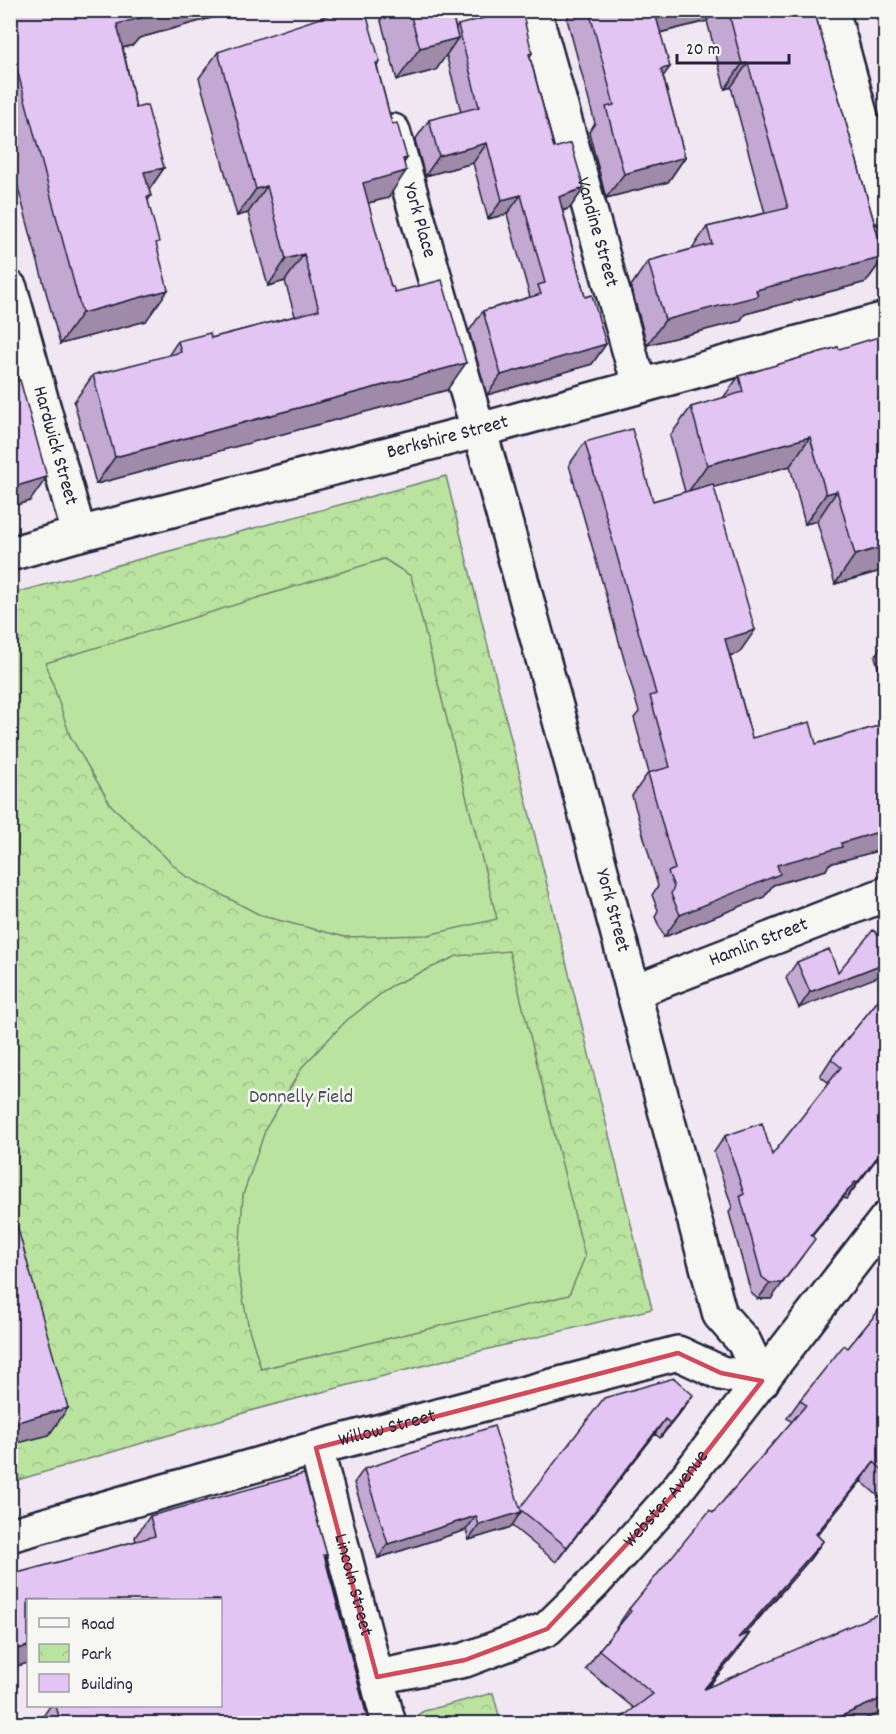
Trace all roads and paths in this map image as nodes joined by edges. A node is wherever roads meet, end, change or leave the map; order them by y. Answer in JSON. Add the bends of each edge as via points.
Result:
{"nodes":[{"id":1,"x":534,"y":10,"type":"edge"},
{"id":2,"x":832,"y":10,"type":"edge"},
{"id":3,"x":384,"y":102,"type":"edge"},
{"id":4,"x":885,"y":209,"type":"edge"},
{"id":5,"x":10,"y":288,"type":"edge"},
{"id":6,"x":885,"y":319,"type":"edge"},
{"id":7,"x":643,"y":385,"type":"junction"},
{"id":8,"x":480,"y":430,"type":"junction"},
{"id":9,"x":79,"y":534,"type":"junction"},
{"id":10,"x":10,"y":554,"type":"edge"},
{"id":11,"x":885,"y":894,"type":"edge"},
{"id":12,"x":633,"y":992,"type":"junction"},
{"id":13,"x":885,"y":1222,"type":"edge"},
{"id":14,"x":762,"y":1381,"type":"junction"},
{"id":15,"x":316,"y":1449,"type":"junction"},
{"id":16,"x":10,"y":1536,"type":"edge"},
{"id":17,"x":376,"y":1677,"type":"junction"},
{"id":18,"x":389,"y":1724,"type":"edge"}],
"edges":[{"from":1,"to":7,"type":"street","name":"Vandine Street","via":[[633,364]]},
{"from":2,"to":4,"type":"street"},
{"from":3,"to":8,"type":"street","name":"York Place"},
{"from":5,"to":9,"type":"street","name":"Hardwick Street"},
{"from":6,"to":7,"type":"street","name":"Berkshire Street"},
{"from":7,"to":8,"type":"street","name":"Berkshire Street"},
{"from":8,"to":9,"type":"street","name":"Berkshire Street"},
{"from":8,"to":12,"type":"street","name":"York Street"},
{"from":9,"to":10,"type":"street","name":"Berkshire Street"},
{"from":11,"to":12,"type":"street","name":"Hamlin Street"},
{"from":12,"to":14,"type":"street","name":"York Street","via":[[720,1315],[744,1342]]},
{"from":13,"to":14,"type":"street","name":"Webster Avenue"},
{"from":14,"to":15,"type":"street","name":"Willow Street","via":[[721,1373],[678,1353]]},
{"from":14,"to":17,"type":"street","name":"Webster Avenue","via":[[673,1495],[547,1629],[465,1660]]},
{"from":15,"to":16,"type":"street","name":"Willow Street"},
{"from":15,"to":17,"type":"street","name":"Lincoln Street"},
{"from":17,"to":18,"type":"street","name":"Lincoln Street"}]}
